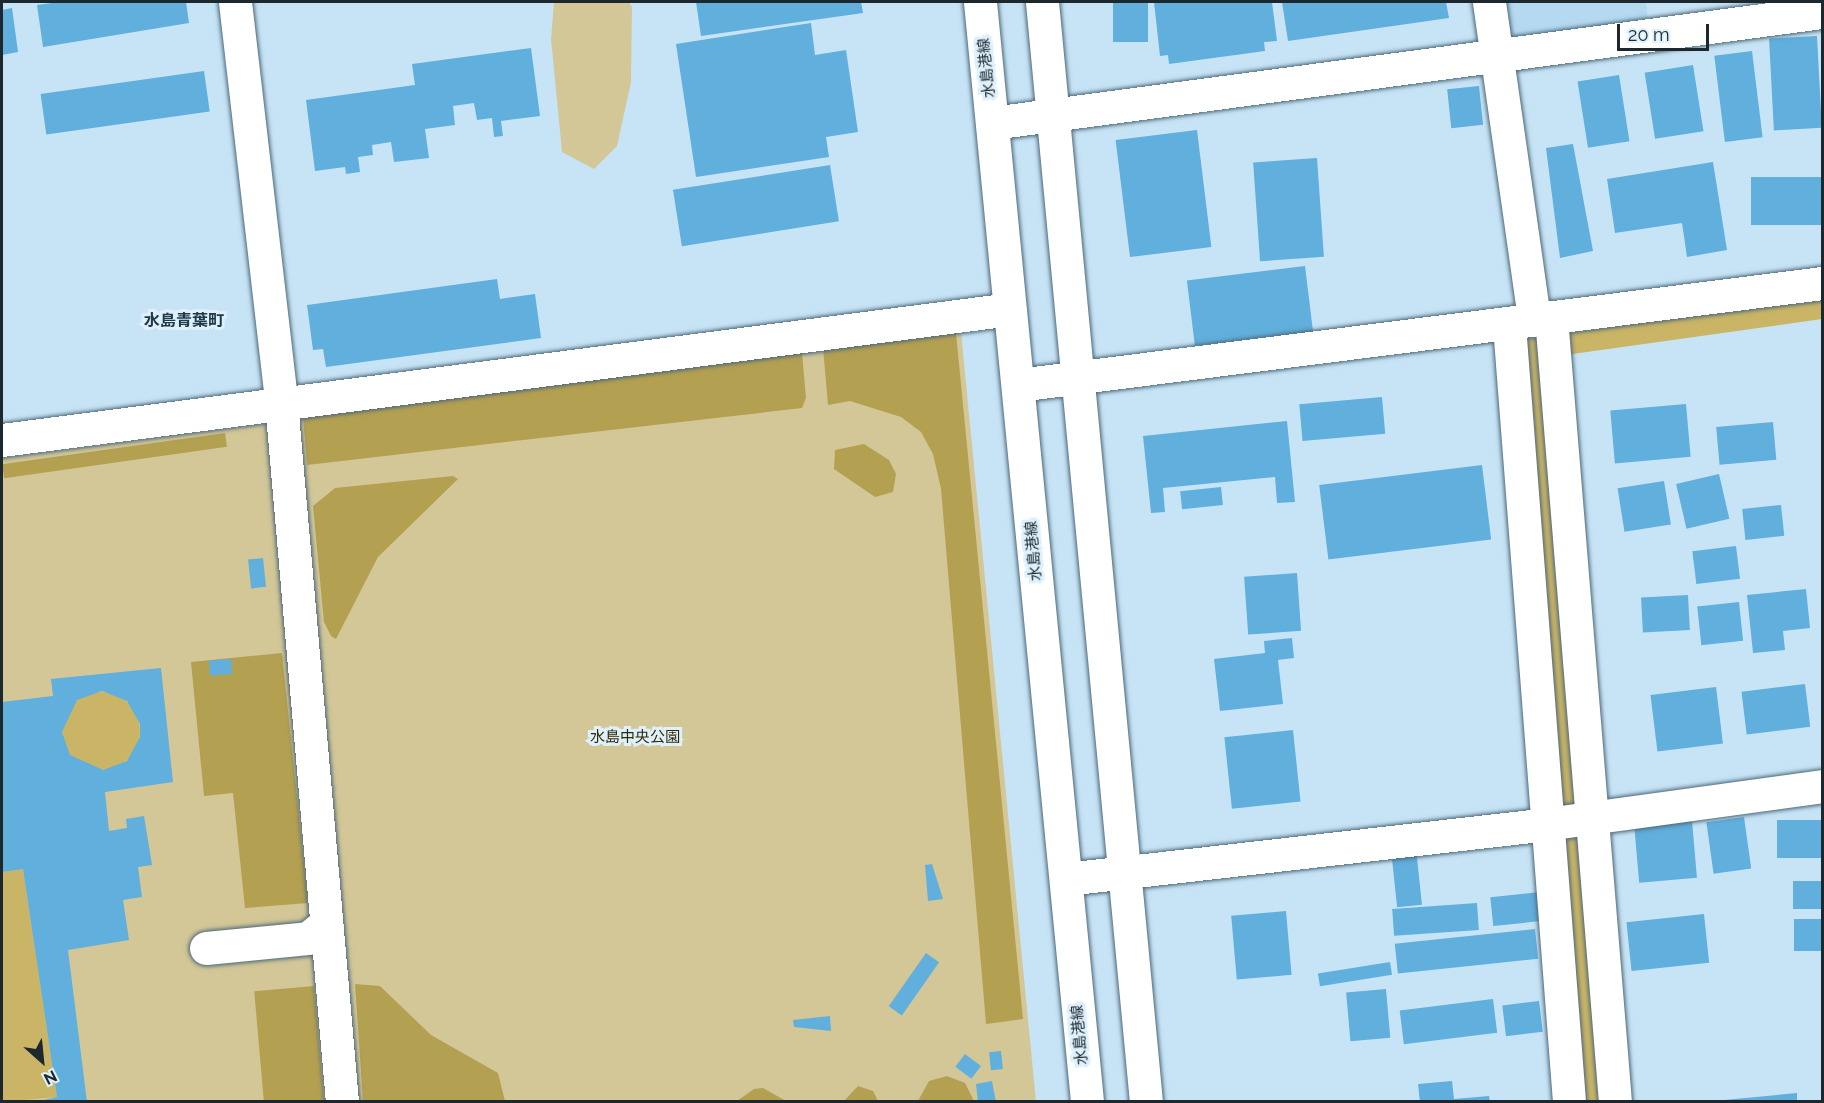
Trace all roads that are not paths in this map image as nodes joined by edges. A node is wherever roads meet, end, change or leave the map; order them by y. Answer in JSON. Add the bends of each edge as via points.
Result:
{"nodes":[{"id":1,"x":235,"y":2,"type":"edge"},
{"id":2,"x":980,"y":2,"type":"edge"},
{"id":3,"x":1042,"y":2,"type":"edge"},
{"id":4,"x":1489,"y":2,"type":"edge"},
{"id":5,"x":1822,"y":12,"type":"edge"},
{"id":6,"x":1497,"y":58,"type":"junction"},
{"id":7,"x":1052,"y":116,"type":"junction"},
{"id":8,"x":992,"y":123,"type":"junction"},
{"id":9,"x":1822,"y":283,"type":"edge"},
{"id":10,"x":1010,"y":309,"type":"junction"},
{"id":11,"x":1540,"y":331,"type":"junction"},
{"id":12,"x":1077,"y":379,"type":"junction"},
{"id":13,"x":1018,"y":385,"type":"junction"},
{"id":14,"x":281,"y":402,"type":"junction"},
{"id":15,"x":2,"y":440,"type":"edge"},
{"id":16,"x":1822,"y":786,"type":"edge"},
{"id":17,"x":1569,"y":820,"type":"junction"},
{"id":18,"x":1123,"y":872,"type":"junction"},
{"id":19,"x":1066,"y":879,"type":"junction"},
{"id":20,"x":323,"y":926,"type":"junction"},
{"id":21,"x":206,"y":948,"type":"dead end"},
{"id":22,"x":342,"y":1101,"type":"edge"},
{"id":23,"x":1087,"y":1101,"type":"edge"},
{"id":24,"x":1146,"y":1101,"type":"edge"},
{"id":25,"x":1569,"y":1101,"type":"edge"},
{"id":26,"x":1615,"y":1101,"type":"edge"}],
"edges":[{"from":1,"to":14,"type":"street"},
{"from":2,"to":8,"type":"street","name":"水島港線"},
{"from":3,"to":7,"type":"street"},
{"from":4,"to":6,"type":"street"},
{"from":5,"to":6,"type":"street"},
{"from":6,"to":7,"type":"street"},
{"from":6,"to":11,"type":"street"},
{"from":7,"to":8,"type":"street"},
{"from":7,"to":12,"type":"street"},
{"from":8,"to":10,"type":"street","name":"水島港線"},
{"from":9,"to":11,"type":"street"},
{"from":10,"to":13,"type":"street","name":"水島港線"},
{"from":10,"to":14,"type":"street"},
{"from":11,"to":12,"type":"street"},
{"from":11,"to":17,"type":"street"},
{"from":11,"to":17,"type":"street"},
{"from":12,"to":13,"type":"street"},
{"from":12,"to":18,"type":"street"},
{"from":13,"to":19,"type":"street","name":"水島港線"},
{"from":14,"to":15,"type":"street"},
{"from":14,"to":20,"type":"street"},
{"from":16,"to":17,"type":"street"},
{"from":17,"to":18,"type":"street"},
{"from":17,"to":25,"type":"street"},
{"from":17,"to":26,"type":"street"},
{"from":18,"to":19,"type":"street"},
{"from":18,"to":24,"type":"street"},
{"from":19,"to":23,"type":"street","name":"水島港線"},
{"from":20,"to":21,"type":"street","via":[[308,938]]},
{"from":20,"to":22,"type":"street"}]}
